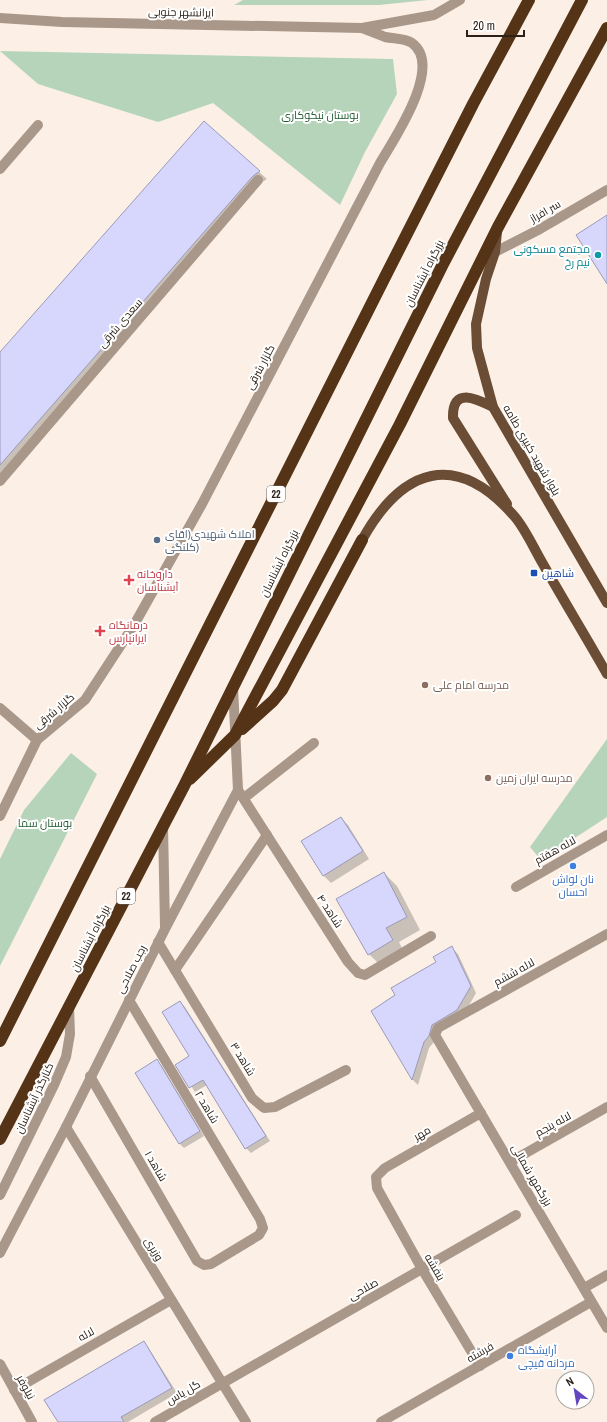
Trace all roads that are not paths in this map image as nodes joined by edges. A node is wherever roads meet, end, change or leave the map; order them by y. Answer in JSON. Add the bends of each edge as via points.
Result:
{"nodes":[{"id":1,"x":460,"y":0,"type":"edge"},
{"id":2,"x":529,"y":0,"type":"edge"},
{"id":3,"x":582,"y":0,"type":"edge"},
{"id":4,"x":0,"y":18,"type":"edge"},
{"id":5,"x":362,"y":28,"type":"junction"},
{"id":6,"x":607,"y":28,"type":"edge"},
{"id":7,"x":38,"y":125,"type":"dead end"},
{"id":8,"x":0,"y":169,"type":"edge"},
{"id":9,"x":258,"y":180,"type":"dead end"},
{"id":10,"x":607,"y":190,"type":"edge"},
{"id":11,"x":498,"y":227,"type":"junction"},
{"id":12,"x":495,"y":252,"type":"junction"},
{"id":13,"x":493,"y":407,"type":"junction"},
{"id":14,"x":0,"y":481,"type":"edge"},
{"id":15,"x":516,"y":517,"type":"junction"},
{"id":16,"x":362,"y":540,"type":"joint"},
{"id":17,"x":607,"y":603,"type":"edge"},
{"id":18,"x":607,"y":674,"type":"edge"},
{"id":19,"x":233,"y":686,"type":"junction"},
{"id":20,"x":0,"y":708,"type":"edge"},
{"id":21,"x":235,"y":736,"type":"junction"},
{"id":22,"x":36,"y":740,"type":"junction"},
{"id":23,"x":314,"y":742,"type":"dead end"},
{"id":24,"x":184,"y":786,"type":"junction"},
{"id":25,"x":241,"y":794,"type":"junction"},
{"id":26,"x":0,"y":816,"type":"edge"},
{"id":27,"x":163,"y":825,"type":"junction"},
{"id":28,"x":267,"y":835,"type":"junction"},
{"id":29,"x":607,"y":835,"type":"edge"},
{"id":30,"x":516,"y":887,"type":"dead end"},
{"id":31,"x":165,"y":929,"type":"junction"},
{"id":32,"x":607,"y":934,"type":"edge"},
{"id":33,"x":431,"y":936,"type":"dead end"},
{"id":34,"x":158,"y":942,"type":"junction"},
{"id":35,"x":175,"y":970,"type":"junction"},
{"id":36,"x":26,"y":989,"type":"junction"},
{"id":37,"x":129,"y":1000,"type":"junction"},
{"id":38,"x":69,"y":1007,"type":"junction"},
{"id":39,"x":0,"y":1029,"type":"edge"},
{"id":40,"x":435,"y":1035,"type":"joint"},
{"id":41,"x":0,"y":1041,"type":"edge"},
{"id":42,"x":346,"y":1070,"type":"dead end"},
{"id":43,"x":90,"y":1076,"type":"junction"},
{"id":44,"x":607,"y":1107,"type":"edge"},
{"id":45,"x":481,"y":1113,"type":"junction"},
{"id":46,"x":66,"y":1127,"type":"junction"},
{"id":47,"x":0,"y":1139,"type":"edge"},
{"id":48,"x":510,"y":1162,"type":"junction"},
{"id":49,"x":376,"y":1177,"type":"joint"},
{"id":50,"x":0,"y":1195,"type":"edge"},
{"id":51,"x":516,"y":1214,"type":"dead end"},
{"id":52,"x":0,"y":1253,"type":"edge"},
{"id":53,"x":204,"y":1265,"type":"joint"},
{"id":54,"x":422,"y":1269,"type":"junction"},
{"id":55,"x":607,"y":1275,"type":"edge"},
{"id":56,"x":584,"y":1288,"type":"junction"},
{"id":57,"x":171,"y":1300,"type":"junction"},
{"id":58,"x":591,"y":1302,"type":"junction"},
{"id":59,"x":607,"y":1328,"type":"edge"},
{"id":60,"x":0,"y":1364,"type":"edge"},
{"id":61,"x":480,"y":1366,"type":"junction"},
{"id":62,"x":222,"y":1384,"type":"junction"},
{"id":63,"x":14,"y":1390,"type":"junction"},
{"id":64,"x":32,"y":1422,"type":"edge"},
{"id":65,"x":155,"y":1422,"type":"edge"},
{"id":66,"x":246,"y":1422,"type":"edge"},
{"id":67,"x":381,"y":1422,"type":"edge"}],
"edges":[{"from":1,"to":5,"type":"street","via":[[434,15]]},
{"from":2,"to":36,"type":"highway","number":"22","via":[[473,104]]},
{"from":3,"to":19,"type":"highway","name":"بزرگراه آبشناسان","number":"22","via":[[442,266]]},
{"from":4,"to":5,"type":"street","name":"ایرانشهر جنوبی","via":[[62,22]]},
{"from":5,"to":22,"type":"street","name":"گلزار شرقی","via":[[412,43],[419,50],[423,62],[422,76],[411,109],[380,163],[202,504],[134,625],[86,700]]},
{"from":6,"to":11,"type":"highway"},
{"from":7,"to":8,"type":"street"},
{"from":9,"to":14,"type":"street","name":"سعدی شرقی"},
{"from":10,"to":12,"type":"street","name":"سر افراز"},
{"from":11,"to":12,"type":"main road","name":"بلوار شهید کبیری طامه"},
{"from":11,"to":21,"type":"highway","via":[[400,424]]},
{"from":12,"to":13,"type":"main road","name":"بلوار شهید کبیری طامه","via":[[476,324],[477,348]]},
{"from":13,"to":15,"type":"main road","via":[[473,397],[467,397],[456,404],[453,418]]},
{"from":13,"to":17,"type":"main road","name":"بلوار شهید کبیری طامه"},
{"from":15,"to":16,"type":"main road","via":[[493,495],[477,485],[459,477],[441,474],[426,476],[394,495]]},
{"from":15,"to":18,"type":"main road"},
{"from":16,"to":21,"type":"highway","via":[[282,690]]},
{"from":19,"to":21,"type":"street"},
{"from":19,"to":24,"type":"highway","name":"بزرگراه آبشناسان","number":"22"},
{"from":20,"to":22,"type":"street"},
{"from":21,"to":24,"type":"highway"},
{"from":21,"to":25,"type":"street"},
{"from":22,"to":26,"type":"street","name":"گلزار شرقی"},
{"from":23,"to":25,"type":"street"},
{"from":24,"to":27,"type":"highway","name":"بزرگراه آبشناسان","number":"22"},
{"from":25,"to":28,"type":"street","name":"شاهد ۴"},
{"from":25,"to":31,"type":"street","name":"رجب صلاحی"},
{"from":27,"to":31,"type":"street"},
{"from":27,"to":38,"type":"highway","name":"بزرگراه آبشناسان","number":"22"},
{"from":28,"to":33,"type":"street","name":"شاهد ۴","via":[[358,974],[365,975]]},
{"from":28,"to":35,"type":"street"},
{"from":29,"to":30,"type":"street","name":"لاله هفتم"},
{"from":31,"to":34,"type":"street","name":"رجب صلاحی"},
{"from":32,"to":40,"type":"street","name":"لاله ششم","via":[[438,1028]]},
{"from":34,"to":35,"type":"street","name":"شاهد ۳"},
{"from":34,"to":37,"type":"street","name":"رجب صلاحی"},
{"from":35,"to":42,"type":"street","name":"شاهد ۳","via":[[252,1098],[264,1108],[275,1107]]},
{"from":36,"to":39,"type":"street"},
{"from":36,"to":41,"type":"highway","number":"22"},
{"from":37,"to":43,"type":"street","name":"رجب صلاحی"},
{"from":37,"to":53,"type":"street","name":"شاهد ۲","via":[[263,1228],[259,1235],[211,1264]]},
{"from":38,"to":47,"type":"highway","name":"بزرگراه آبشناسان","number":"22"},
{"from":38,"to":50,"type":"street","name":"کنارگذر آبشناسان","via":[[70,1034],[66,1057]]},
{"from":40,"to":45,"type":"street","name":"بزرگمهر شمالی"},
{"from":43,"to":46,"type":"street","name":"رجب صلاحی"},
{"from":43,"to":53,"type":"street","name":"شاهد ۱","via":[[197,1261]]},
{"from":44,"to":48,"type":"street","name":"لاله پنجم"},
{"from":45,"to":48,"type":"street","name":"بزرگمهر شمالی"},
{"from":45,"to":49,"type":"street","name":"مهر","via":[[385,1168]]},
{"from":46,"to":52,"type":"street","name":"رجب صلاحی"},
{"from":46,"to":57,"type":"street","name":"وزیری"},
{"from":48,"to":56,"type":"street","name":"بزرگمهر شمالی"},
{"from":49,"to":54,"type":"street","name":"بنفشه","via":[[377,1188]]},
{"from":51,"to":54,"type":"street","name":"صلاحی"},
{"from":54,"to":61,"type":"street","name":"بنفشه"},
{"from":54,"to":62,"type":"street","name":"صلاحی"},
{"from":55,"to":56,"type":"street"},
{"from":56,"to":58,"type":"street","name":"بزرگمهر شمالی"},
{"from":57,"to":62,"type":"street","name":"وزیری"},
{"from":57,"to":63,"type":"street","name":"لاله"},
{"from":58,"to":59,"type":"street","name":"بزرگمهر شمالی"},
{"from":58,"to":61,"type":"street","name":"فرشته"},
{"from":60,"to":63,"type":"street","name":"نیلوفر"},
{"from":61,"to":67,"type":"street","name":"فرشته"},
{"from":62,"to":65,"type":"street","name":"گل یاس"},
{"from":62,"to":66,"type":"street","name":"وزیری"},
{"from":63,"to":64,"type":"street","name":"نیلوفر"}]}
